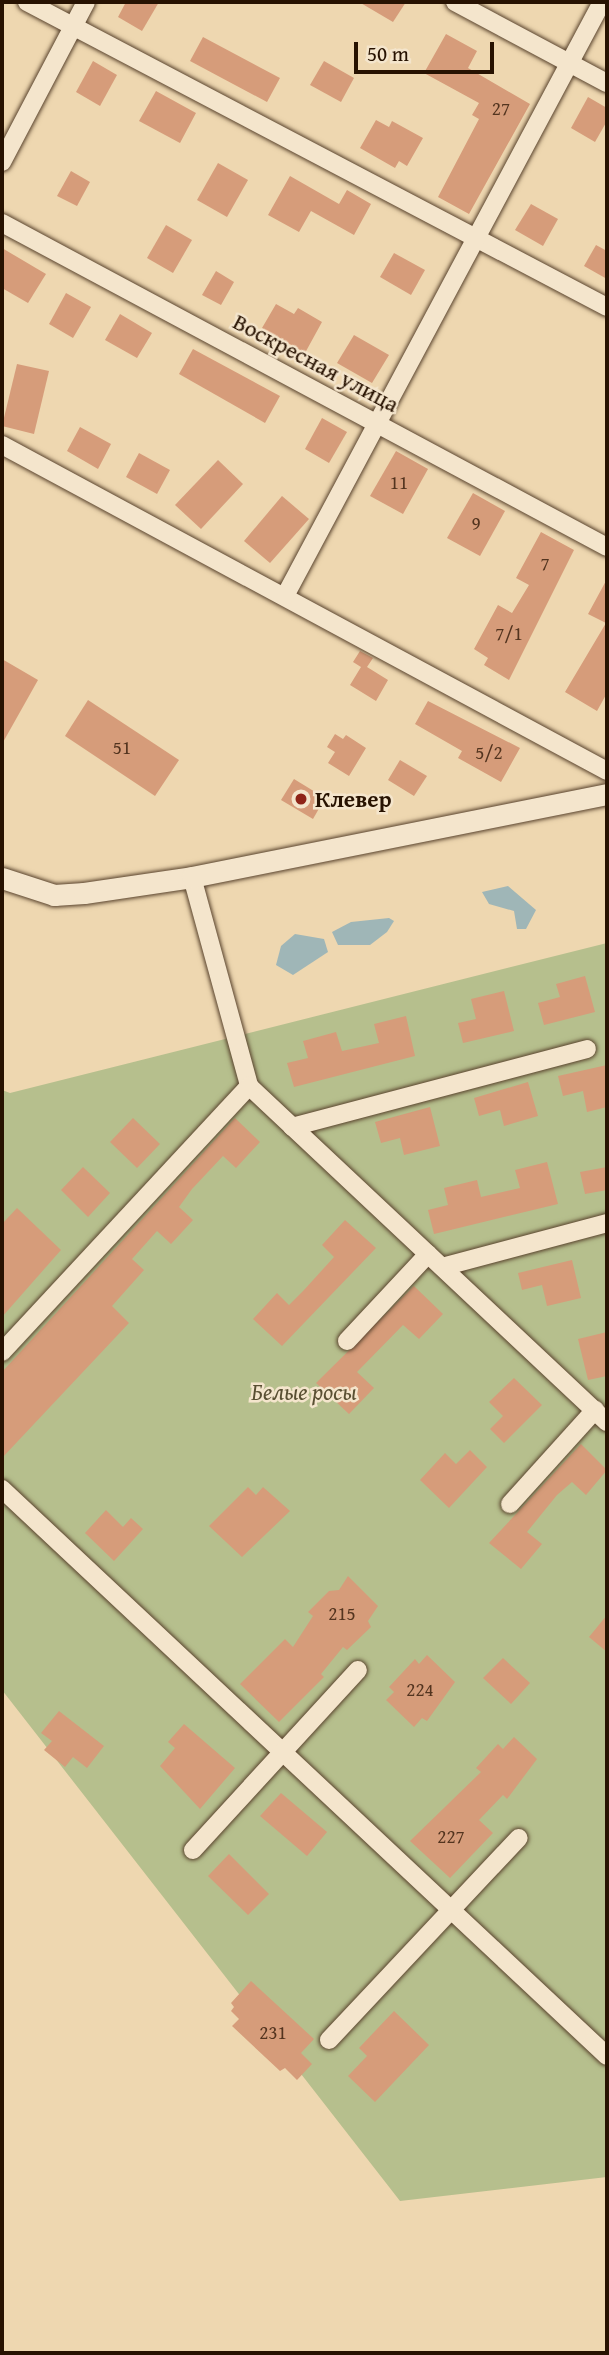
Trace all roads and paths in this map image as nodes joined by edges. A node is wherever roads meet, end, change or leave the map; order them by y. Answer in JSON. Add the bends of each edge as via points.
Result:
{"nodes":[{"id":1,"x":27,"y":2,"type":"edge"},
{"id":2,"x":86,"y":2,"type":"edge"},
{"id":3,"x":455,"y":2,"type":"edge"},
{"id":4,"x":602,"y":2,"type":"edge"},
{"id":5,"x":74,"y":26,"type":"junction"},
{"id":6,"x":571,"y":64,"type":"junction"},
{"id":7,"x":607,"y":83,"type":"edge"},
{"id":8,"x":2,"y":162,"type":"edge"},
{"id":9,"x":2,"y":223,"type":"edge"},
{"id":10,"x":476,"y":237,"type":"junction"},
{"id":11,"x":607,"y":307,"type":"edge"},
{"id":12,"x":377,"y":424,"type":"junction"},
{"id":13,"x":2,"y":445,"type":"edge"},
{"id":14,"x":607,"y":547,"type":"edge"},
{"id":15,"x":285,"y":596,"type":"junction"},
{"id":16,"x":607,"y":771,"type":"edge"},
{"id":17,"x":607,"y":794,"type":"edge"},
{"id":18,"x":192,"y":877,"type":"junction"},
{"id":19,"x":2,"y":878,"type":"edge"},
{"id":20,"x":587,"y":1049,"type":"dead end"},
{"id":21,"x":249,"y":1086,"type":"junction"},
{"id":22,"x":292,"y":1127,"type":"junction"},
{"id":23,"x":607,"y":1223,"type":"edge"},
{"id":24,"x":428,"y":1254,"type":"junction"},
{"id":25,"x":442,"y":1267,"type":"junction"},
{"id":26,"x":347,"y":1341,"type":"dead end"},
{"id":27,"x":2,"y":1352,"type":"edge"},
{"id":28,"x":604,"y":1418,"type":"edge"},
{"id":29,"x":2,"y":1489,"type":"edge"},
{"id":30,"x":510,"y":1504,"type":"dead end"},
{"id":31,"x":358,"y":1670,"type":"dead end"},
{"id":32,"x":282,"y":1752,"type":"junction"},
{"id":33,"x":519,"y":1839,"type":"dead end"},
{"id":34,"x":193,"y":1850,"type":"dead end"},
{"id":35,"x":450,"y":1909,"type":"junction"},
{"id":36,"x":329,"y":2040,"type":"dead end"},
{"id":37,"x":607,"y":2056,"type":"edge"}],
"edges":[{"from":1,"to":5,"type":"street"},
{"from":2,"to":5,"type":"street"},
{"from":3,"to":6,"type":"street"},
{"from":4,"to":6,"type":"street"},
{"from":5,"to":8,"type":"street"},
{"from":5,"to":10,"type":"street"},
{"from":6,"to":7,"type":"street"},
{"from":6,"to":10,"type":"street"},
{"from":9,"to":12,"type":"street","name":"Воскресная улица"},
{"from":10,"to":11,"type":"street"},
{"from":10,"to":12,"type":"street"},
{"from":12,"to":14,"type":"street","name":"Воскресная улица"},
{"from":12,"to":15,"type":"street"},
{"from":13,"to":15,"type":"street"},
{"from":15,"to":16,"type":"street"},
{"from":17,"to":18,"type":"street"},
{"from":18,"to":19,"type":"street","via":[[54,895]]},
{"from":18,"to":21,"type":"street"},
{"from":20,"to":22,"type":"street"},
{"from":21,"to":22,"type":"street"},
{"from":21,"to":27,"type":"street"},
{"from":22,"to":24,"type":"street"},
{"from":23,"to":25,"type":"street"},
{"from":24,"to":25,"type":"street"},
{"from":24,"to":26,"type":"street"},
{"from":25,"to":28,"type":"street"},
{"from":28,"to":30,"type":"street"},
{"from":29,"to":32,"type":"street"},
{"from":31,"to":32,"type":"street"},
{"from":32,"to":34,"type":"street"},
{"from":32,"to":35,"type":"street"},
{"from":33,"to":35,"type":"street"},
{"from":35,"to":36,"type":"street"},
{"from":35,"to":37,"type":"street"}]}
